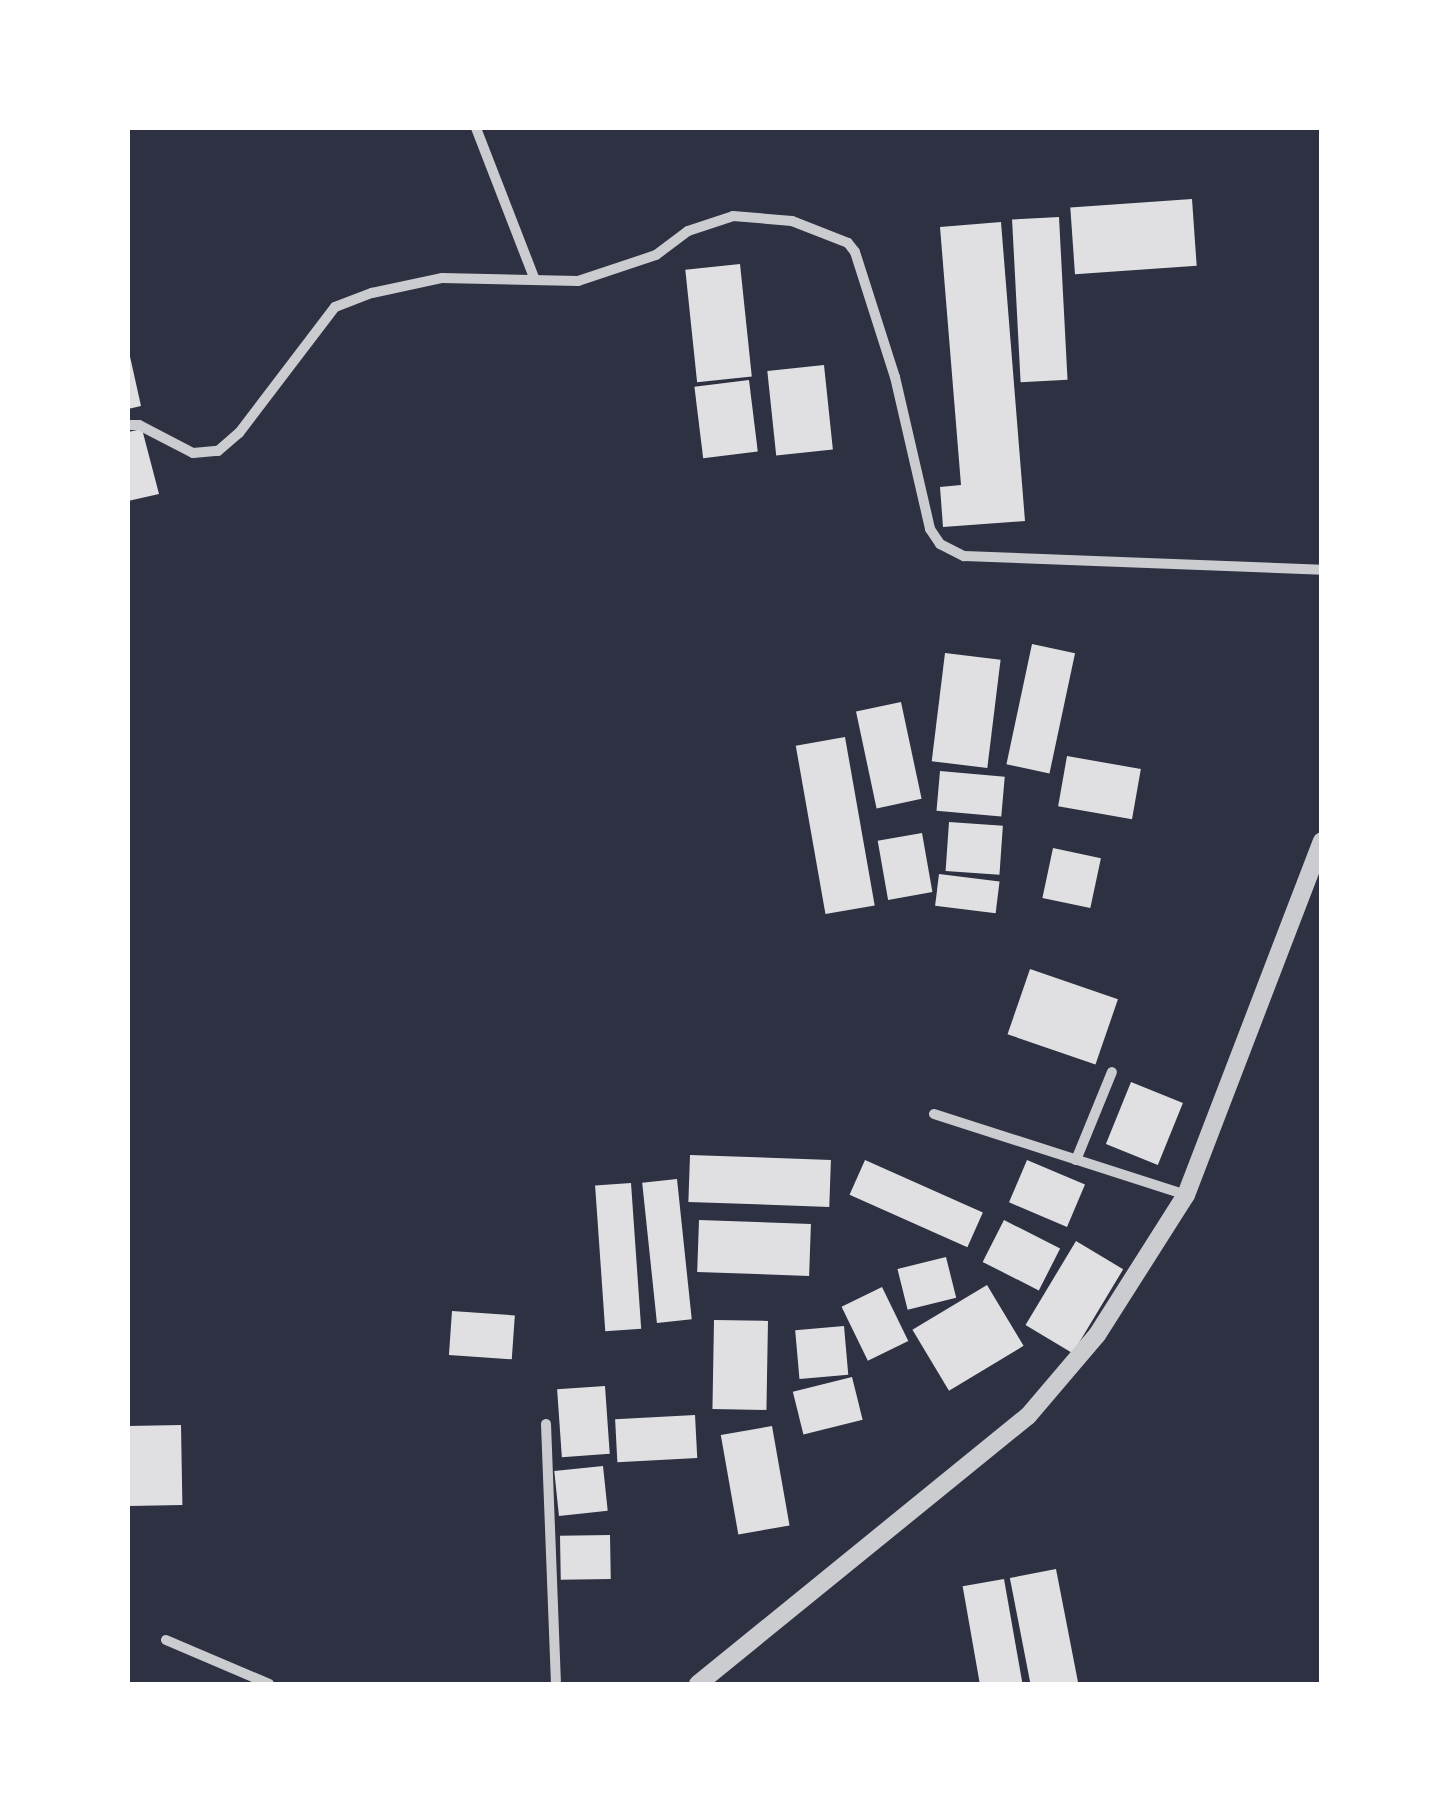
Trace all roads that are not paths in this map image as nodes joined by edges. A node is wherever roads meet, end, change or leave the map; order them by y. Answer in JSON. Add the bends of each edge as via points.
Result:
{"nodes":[{"id":1,"x":476,"y":128,"type":"edge"},
{"id":2,"x":534,"y":280,"type":"junction"},
{"id":3,"x":128,"y":425,"type":"edge"},
{"id":4,"x":1322,"y":570,"type":"edge"},
{"id":5,"x":1320,"y":851,"type":"edge"},
{"id":6,"x":1112,"y":1072,"type":"dead end"},
{"id":7,"x":934,"y":1114,"type":"dead end"},
{"id":8,"x":1076,"y":1160,"type":"junction"},
{"id":9,"x":1186,"y":1195,"type":"junction"},
{"id":10,"x":546,"y":1424,"type":"dead end"},
{"id":11,"x":166,"y":1640,"type":"dead end"},
{"id":12,"x":269,"y":1684,"type":"edge"},
{"id":13,"x":556,"y":1684,"type":"edge"},
{"id":14,"x":698,"y":1684,"type":"edge"}],
"edges":[{"from":1,"to":2,"type":"street"},
{"from":2,"to":3,"type":"street","via":[[442,278],[335,307],[218,451],[193,453]]},
{"from":2,"to":4,"type":"street","via":[[612,273],[733,216],[792,221],[855,252],[895,376],[930,529],[940,544],[964,556]]},
{"from":5,"to":9,"type":"street"},
{"from":6,"to":8,"type":"street"},
{"from":7,"to":8,"type":"street"},
{"from":8,"to":9,"type":"street"},
{"from":9,"to":14,"type":"street","via":[[1097,1335],[1028,1416]]},
{"from":10,"to":13,"type":"street"},
{"from":11,"to":12,"type":"street"}]}
